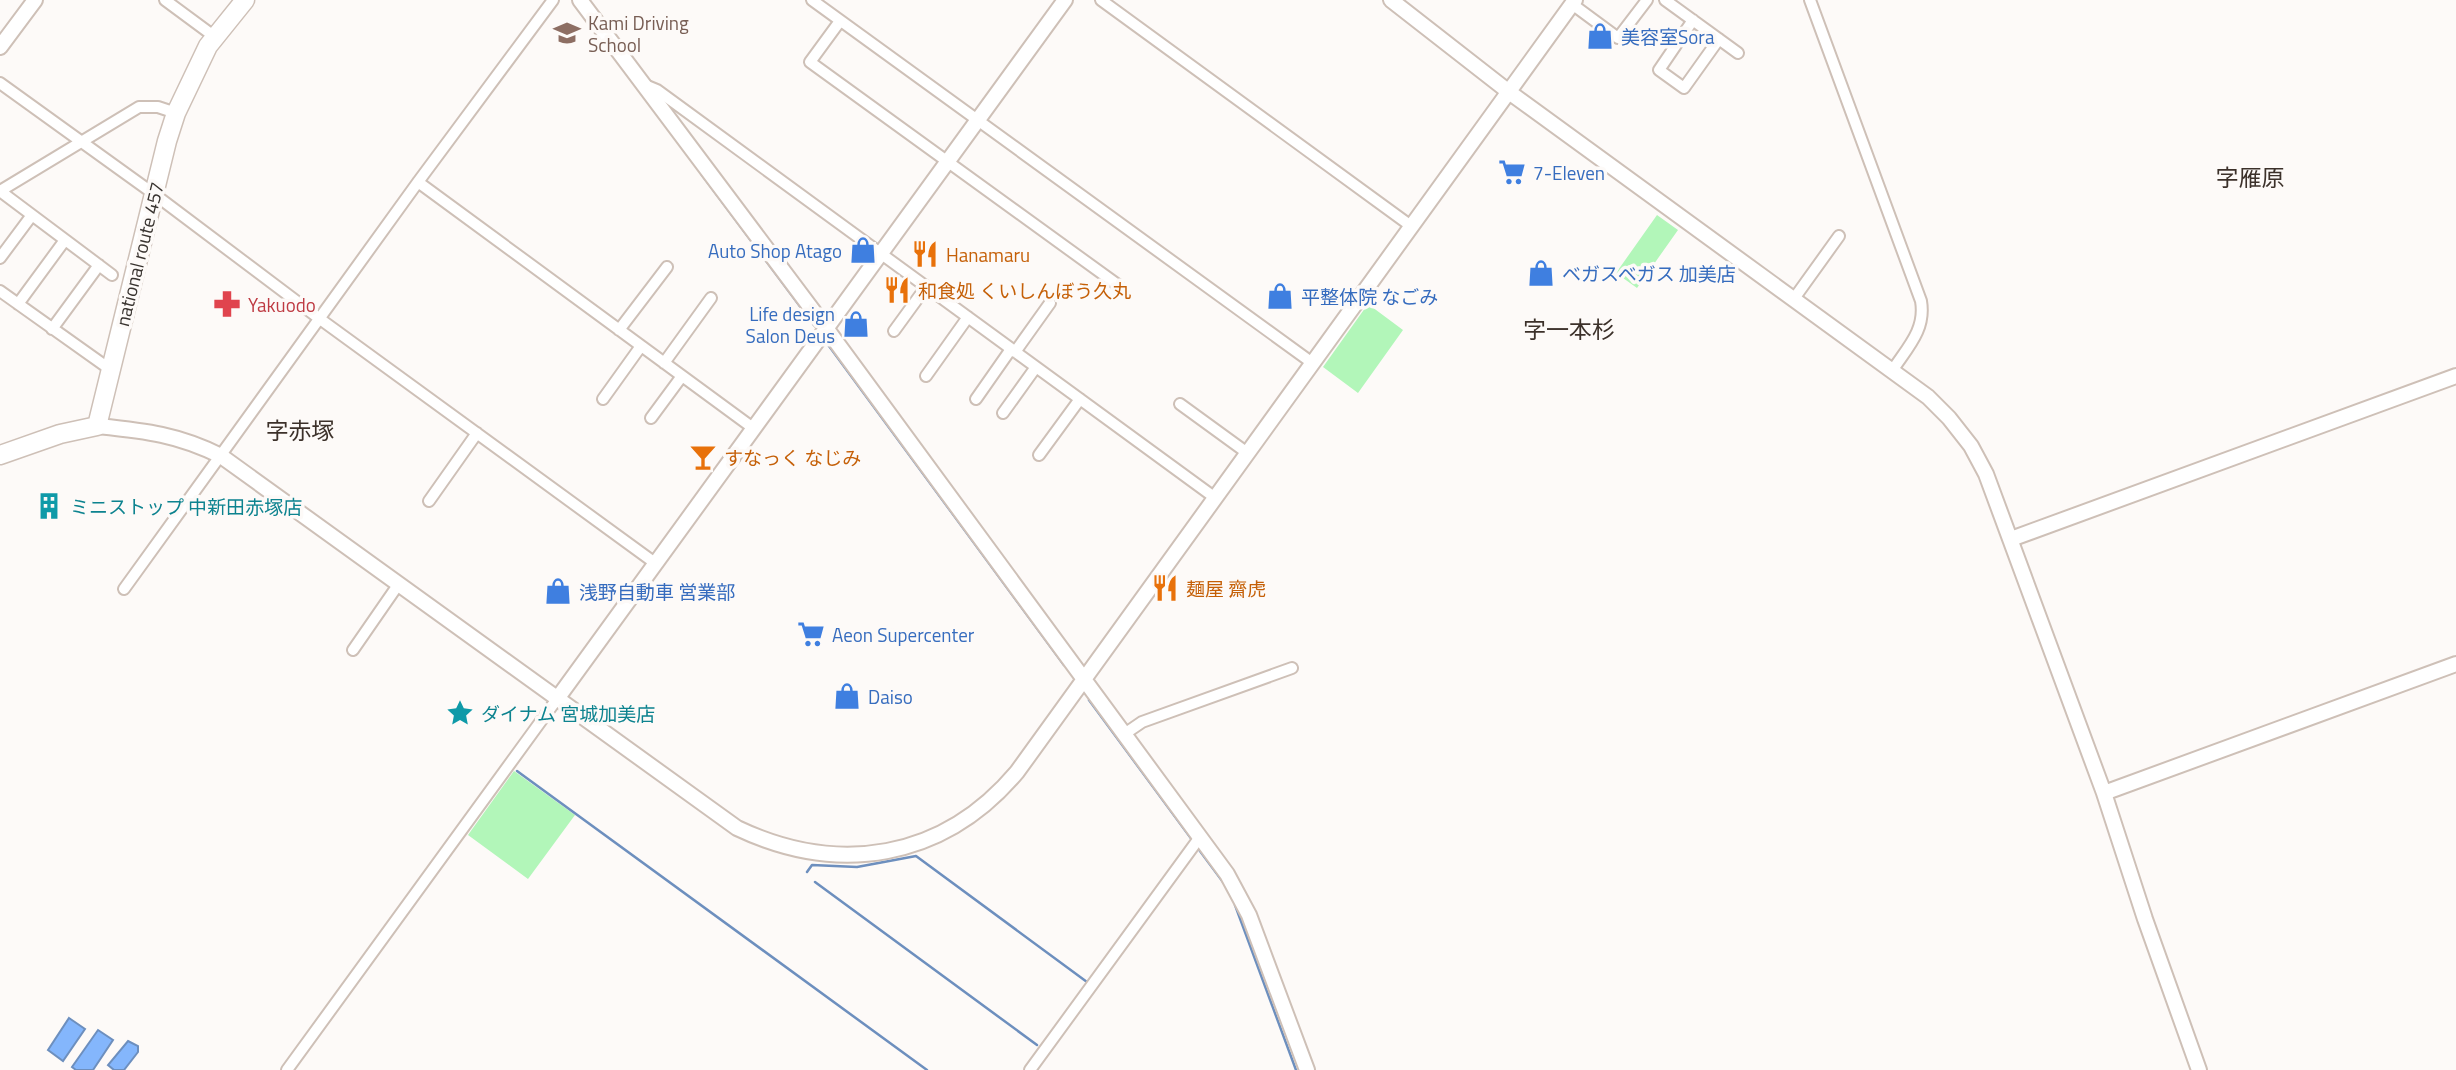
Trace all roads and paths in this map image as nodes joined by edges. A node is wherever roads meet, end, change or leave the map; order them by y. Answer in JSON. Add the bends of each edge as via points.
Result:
{"nodes":[{"id":1,"x":35,"y":0,"type":"edge"},
{"id":2,"x":165,"y":0,"type":"edge"},
{"id":3,"x":245,"y":0,"type":"edge"},
{"id":4,"x":552,"y":0,"type":"edge"},
{"id":5,"x":580,"y":0,"type":"edge"},
{"id":6,"x":812,"y":0,"type":"edge"},
{"id":7,"x":1065,"y":0,"type":"edge"},
{"id":8,"x":1101,"y":0,"type":"edge"},
{"id":9,"x":1391,"y":0,"type":"edge"},
{"id":10,"x":1647,"y":0,"type":"edge"},
{"id":11,"x":1665,"y":0,"type":"edge"},
{"id":12,"x":1810,"y":0,"type":"edge"},
{"id":13,"x":1574,"y":2,"type":"edge"},
{"id":14,"x":840,"y":20,"type":"junction"},
{"id":15,"x":1693,"y":20,"type":"junction"},
{"id":16,"x":215,"y":37,"type":"junction"},
{"id":17,"x":1719,"y":39,"type":"junction"},
{"id":18,"x":0,"y":47,"type":"edge"},
{"id":19,"x":1738,"y":53,"type":"dead end"},
{"id":20,"x":0,"y":83,"type":"edge"},
{"id":21,"x":645,"y":85,"type":"junction"},
{"id":22,"x":1508,"y":92,"type":"junction"},
{"id":23,"x":176,"y":113,"type":"junction"},
{"id":24,"x":978,"y":119,"type":"junction"},
{"id":25,"x":82,"y":142,"type":"junction"},
{"id":26,"x":947,"y":161,"type":"junction"},
{"id":27,"x":418,"y":182,"type":"junction"},
{"id":28,"x":0,"y":191,"type":"edge"},
{"id":29,"x":154,"y":194,"type":"junction"},
{"id":30,"x":32,"y":215,"type":"junction"},
{"id":31,"x":1411,"y":226,"type":"junction"},
{"id":32,"x":1839,"y":236,"type":"dead end"},
{"id":33,"x":65,"y":240,"type":"junction"},
{"id":34,"x":881,"y":253,"type":"junction"},
{"id":35,"x":0,"y":258,"type":"edge"},
{"id":36,"x":99,"y":265,"type":"junction"},
{"id":37,"x":667,"y":267,"type":"dead end"},
{"id":38,"x":112,"y":275,"type":"dead end"},
{"id":39,"x":1118,"y":285,"type":"dead end"},
{"id":40,"x":926,"y":287,"type":"junction"},
{"id":41,"x":0,"y":291,"type":"edge"},
{"id":42,"x":711,"y":298,"type":"dead end"},
{"id":43,"x":1793,"y":300,"type":"junction"},
{"id":44,"x":1050,"y":303,"type":"dead end"},
{"id":45,"x":18,"y":304,"type":"junction"},
{"id":46,"x":968,"y":317,"type":"junction"},
{"id":47,"x":320,"y":319,"type":"junction"},
{"id":48,"x":826,"y":328,"type":"junction"},
{"id":49,"x":52,"y":329,"type":"junction"},
{"id":50,"x":619,"y":330,"type":"junction"},
{"id":51,"x":894,"y":331,"type":"dead end"},
{"id":52,"x":641,"y":346,"type":"junction"},
{"id":53,"x":1013,"y":351,"type":"junction"},
{"id":54,"x":1311,"y":362,"type":"junction"},
{"id":55,"x":664,"y":363,"type":"junction"},
{"id":56,"x":1036,"y":367,"type":"junction"},
{"id":57,"x":111,"y":370,"type":"junction"},
{"id":58,"x":1892,"y":371,"type":"junction"},
{"id":59,"x":682,"y":376,"type":"junction"},
{"id":60,"x":926,"y":376,"type":"dead end"},
{"id":61,"x":2456,"y":376,"type":"edge"},
{"id":62,"x":603,"y":399,"type":"dead end"},
{"id":63,"x":976,"y":399,"type":"dead end"},
{"id":64,"x":1080,"y":399,"type":"junction"},
{"id":65,"x":1181,"y":404,"type":"dead end"},
{"id":66,"x":1003,"y":413,"type":"dead end"},
{"id":67,"x":651,"y":418,"type":"dead end"},
{"id":68,"x":97,"y":426,"type":"junction"},
{"id":69,"x":753,"y":428,"type":"junction"},
{"id":70,"x":477,"y":433,"type":"junction"},
{"id":71,"x":1246,"y":452,"type":"junction"},
{"id":72,"x":1039,"y":454,"type":"dead end"},
{"id":73,"x":0,"y":455,"type":"edge"},
{"id":74,"x":221,"y":456,"type":"junction"},
{"id":75,"x":1214,"y":497,"type":"junction"},
{"id":76,"x":429,"y":500,"type":"dead end"},
{"id":77,"x":2011,"y":539,"type":"junction"},
{"id":78,"x":655,"y":564,"type":"junction"},
{"id":79,"x":398,"y":585,"type":"junction"},
{"id":80,"x":124,"y":589,"type":"dead end"},
{"id":81,"x":353,"y":650,"type":"dead end"},
{"id":82,"x":2456,"y":664,"type":"edge"},
{"id":83,"x":1292,"y":668,"type":"dead end"},
{"id":84,"x":1083,"y":677,"type":"junction"},
{"id":85,"x":557,"y":699,"type":"junction"},
{"id":86,"x":1123,"y":734,"type":"junction"},
{"id":87,"x":2104,"y":793,"type":"junction"},
{"id":88,"x":1195,"y":842,"type":"junction"},
{"id":89,"x":287,"y":1070,"type":"edge"},
{"id":90,"x":1030,"y":1070,"type":"edge"},
{"id":91,"x":1307,"y":1070,"type":"edge"},
{"id":92,"x":2199,"y":1070,"type":"edge"}],
"edges":[{"from":1,"to":18,"type":"street"},
{"from":2,"to":16,"type":"street"},
{"from":3,"to":16,"type":"highway","name":"national route 457"},
{"from":4,"to":27,"type":"street"},
{"from":5,"to":21,"type":"street"},
{"from":6,"to":14,"type":"street"},
{"from":7,"to":24,"type":"street"},
{"from":8,"to":31,"type":"street"},
{"from":9,"to":22,"type":"street"},
{"from":10,"to":13,"type":"street","via":[[1618,38]]},
{"from":11,"to":15,"type":"street"},
{"from":12,"to":58,"type":"street","via":[[1922,301],[1918,332]]},
{"from":13,"to":22,"type":"street"},
{"from":14,"to":24,"type":"street"},
{"from":14,"to":26,"type":"street","via":[[810,62]]},
{"from":15,"to":17,"type":"street"},
{"from":15,"to":17,"type":"street","via":[[1659,69],[1685,88]]},
{"from":16,"to":23,"type":"highway","name":"national route 457"},
{"from":17,"to":19,"type":"street"},
{"from":20,"to":25,"type":"street"},
{"from":21,"to":34,"type":"street"},
{"from":21,"to":48,"type":"street"},
{"from":22,"to":31,"type":"street"},
{"from":22,"to":43,"type":"street"},
{"from":23,"to":25,"type":"street","via":[[139,107]]},
{"from":23,"to":29,"type":"highway","name":"national route 457"},
{"from":24,"to":26,"type":"street"},
{"from":24,"to":54,"type":"street"},
{"from":25,"to":28,"type":"street"},
{"from":25,"to":29,"type":"street"},
{"from":26,"to":34,"type":"street"},
{"from":26,"to":39,"type":"street"},
{"from":27,"to":47,"type":"street"},
{"from":27,"to":50,"type":"street"},
{"from":28,"to":30,"type":"street"},
{"from":29,"to":47,"type":"street"},
{"from":29,"to":57,"type":"highway","name":"national route 457"},
{"from":30,"to":33,"type":"street"},
{"from":30,"to":35,"type":"street"},
{"from":31,"to":54,"type":"street"},
{"from":32,"to":43,"type":"street"},
{"from":33,"to":36,"type":"street"},
{"from":33,"to":45,"type":"street"},
{"from":34,"to":40,"type":"street"},
{"from":34,"to":48,"type":"street"},
{"from":36,"to":38,"type":"street"},
{"from":36,"to":49,"type":"street"},
{"from":37,"to":50,"type":"street"},
{"from":40,"to":46,"type":"street"},
{"from":40,"to":51,"type":"street"},
{"from":41,"to":45,"type":"street"},
{"from":42,"to":55,"type":"street"},
{"from":43,"to":58,"type":"street"},
{"from":44,"to":53,"type":"street"},
{"from":45,"to":49,"type":"street"},
{"from":46,"to":53,"type":"street"},
{"from":46,"to":60,"type":"street"},
{"from":47,"to":70,"type":"street"},
{"from":47,"to":74,"type":"street"},
{"from":48,"to":69,"type":"street"},
{"from":48,"to":84,"type":"street"},
{"from":49,"to":57,"type":"street"},
{"from":50,"to":52,"type":"street"},
{"from":52,"to":55,"type":"street"},
{"from":52,"to":62,"type":"street"},
{"from":53,"to":56,"type":"street"},
{"from":53,"to":63,"type":"street"},
{"from":54,"to":71,"type":"street"},
{"from":55,"to":59,"type":"street"},
{"from":56,"to":64,"type":"street"},
{"from":56,"to":66,"type":"street"},
{"from":57,"to":68,"type":"highway","name":"national route 457"},
{"from":58,"to":77,"type":"street","via":[[1928,397],[1971,446]]},
{"from":59,"to":67,"type":"street"},
{"from":59,"to":69,"type":"street"},
{"from":61,"to":77,"type":"street"},
{"from":64,"to":72,"type":"street"},
{"from":64,"to":75,"type":"street"},
{"from":65,"to":71,"type":"street"},
{"from":68,"to":73,"type":"highway"},
{"from":68,"to":74,"type":"street","via":[[169,435]]},
{"from":69,"to":78,"type":"street"},
{"from":70,"to":76,"type":"street"},
{"from":70,"to":78,"type":"street"},
{"from":71,"to":75,"type":"street"},
{"from":74,"to":79,"type":"street"},
{"from":74,"to":80,"type":"street"},
{"from":75,"to":84,"type":"street"},
{"from":77,"to":87,"type":"street"},
{"from":78,"to":85,"type":"street"},
{"from":79,"to":81,"type":"street"},
{"from":79,"to":85,"type":"street"},
{"from":82,"to":87,"type":"street"},
{"from":83,"to":86,"type":"street","via":[[1142,722]]},
{"from":84,"to":85,"type":"street","via":[[1017,772],[986,804],[940,834],[916,843],[844,855],[790,849],[737,828]]},
{"from":84,"to":86,"type":"street"},
{"from":85,"to":89,"type":"street"},
{"from":86,"to":88,"type":"street"},
{"from":87,"to":92,"type":"street"},
{"from":88,"to":90,"type":"street"},
{"from":88,"to":91,"type":"street","via":[[1227,874],[1249,915]]}]}
